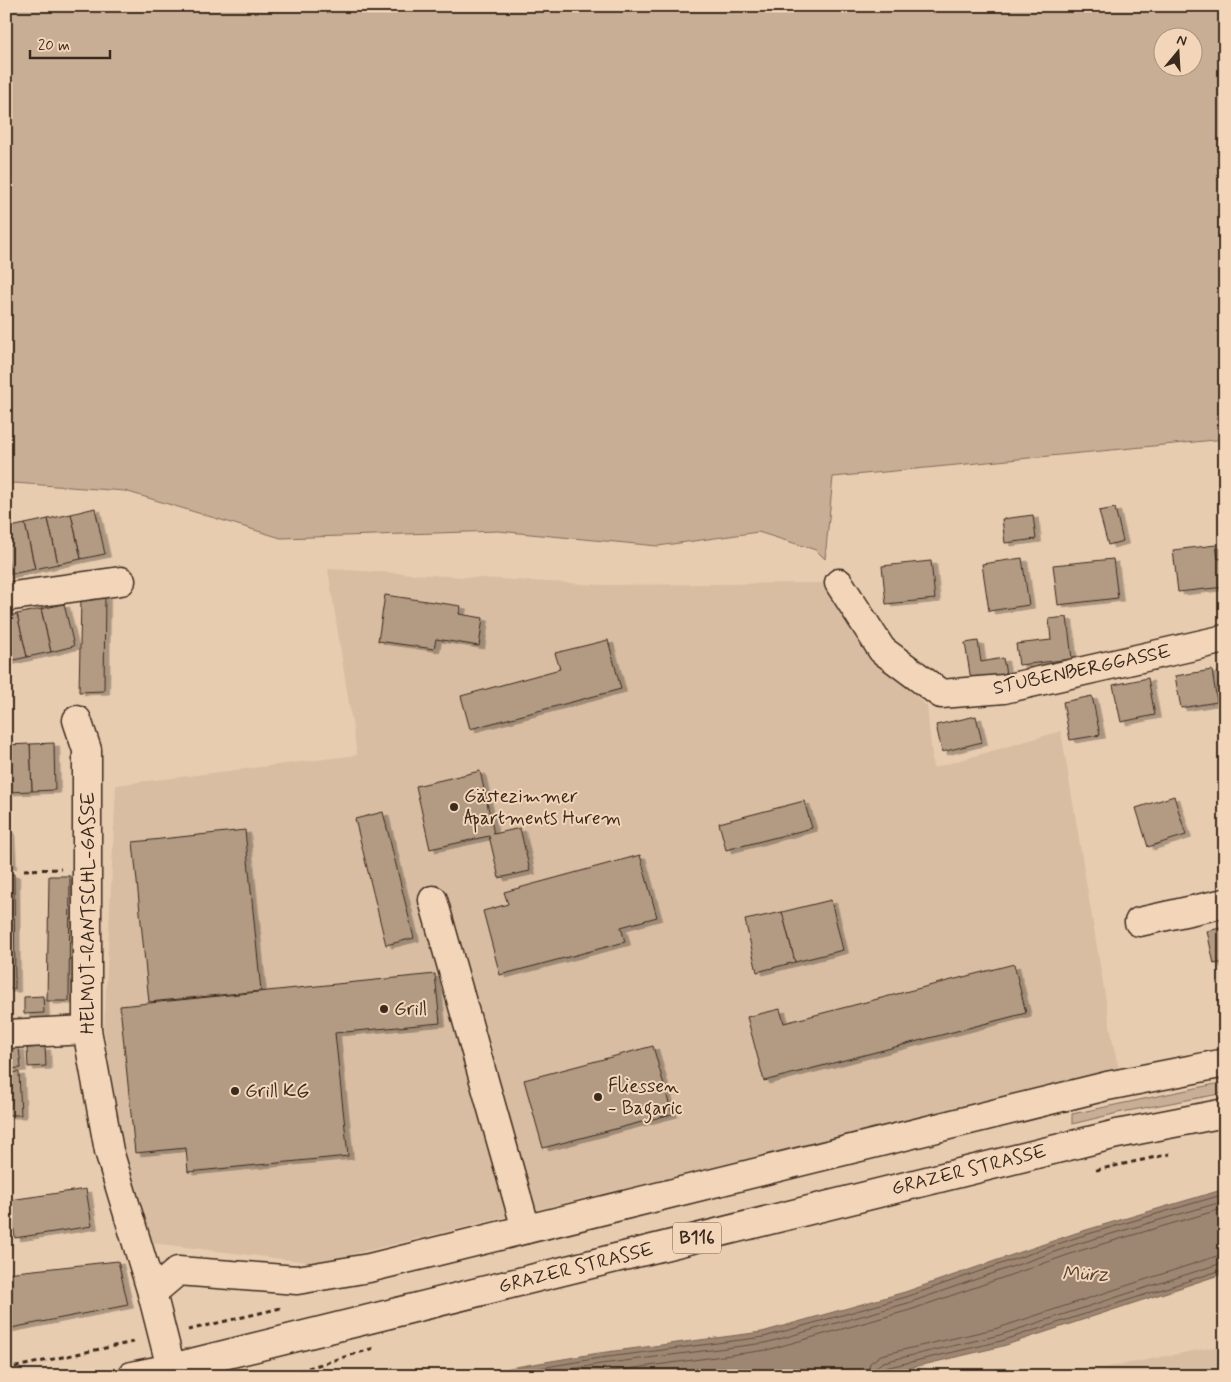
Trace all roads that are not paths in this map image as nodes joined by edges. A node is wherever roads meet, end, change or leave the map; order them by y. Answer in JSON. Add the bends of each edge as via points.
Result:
{"nodes":[{"id":1,"x":121,"y":581,"type":"dead end"},
{"id":2,"x":839,"y":583,"type":"dead end"},
{"id":3,"x":6,"y":597,"type":"edge"},
{"id":4,"x":1225,"y":639,"type":"edge"},
{"id":5,"x":77,"y":720,"type":"dead end"},
{"id":6,"x":433,"y":900,"type":"dead end"},
{"id":7,"x":1225,"y":903,"type":"edge"},
{"id":8,"x":1139,"y":922,"type":"dead end"},
{"id":9,"x":86,"y":1030,"type":"junction"},
{"id":10,"x":6,"y":1034,"type":"edge"},
{"id":11,"x":1225,"y":1064,"type":"edge"},
{"id":12,"x":1225,"y":1113,"type":"edge"},
{"id":13,"x":526,"y":1229,"type":"junction"},
{"id":14,"x":152,"y":1293,"type":"junction"},
{"id":15,"x":171,"y":1368,"type":"junction"},
{"id":16,"x":132,"y":1376,"type":"edge"}],
"edges":[{"from":1,"to":3,"type":"street"},
{"from":2,"to":4,"type":"street","name":"STUBENBERGGASSE","via":[[882,650],[941,694],[1004,689]]},
{"from":5,"to":9,"type":"street","name":"HELMUT-RANTSCHL-GASSE","via":[[87,750]]},
{"from":6,"to":13,"type":"street"},
{"from":7,"to":8,"type":"street"},
{"from":9,"to":10,"type":"street"},
{"from":9,"to":14,"type":"street","name":"HELMUT-RANTSCHL-GASSE","via":[[109,1151]]},
{"from":11,"to":13,"type":"street","via":[[1106,1086]]},
{"from":12,"to":15,"type":"street","name":"GRAZER STRASSE","number":"B116","via":[[1116,1134]]},
{"from":13,"to":14,"type":"street","via":[[369,1268],[297,1280],[178,1271]]},
{"from":14,"to":15,"type":"street","name":"HELMUT-RANTSCHL-GASSE"},
{"from":15,"to":16,"type":"street","name":"GRAZER STRASSE","number":"B116"}]}
